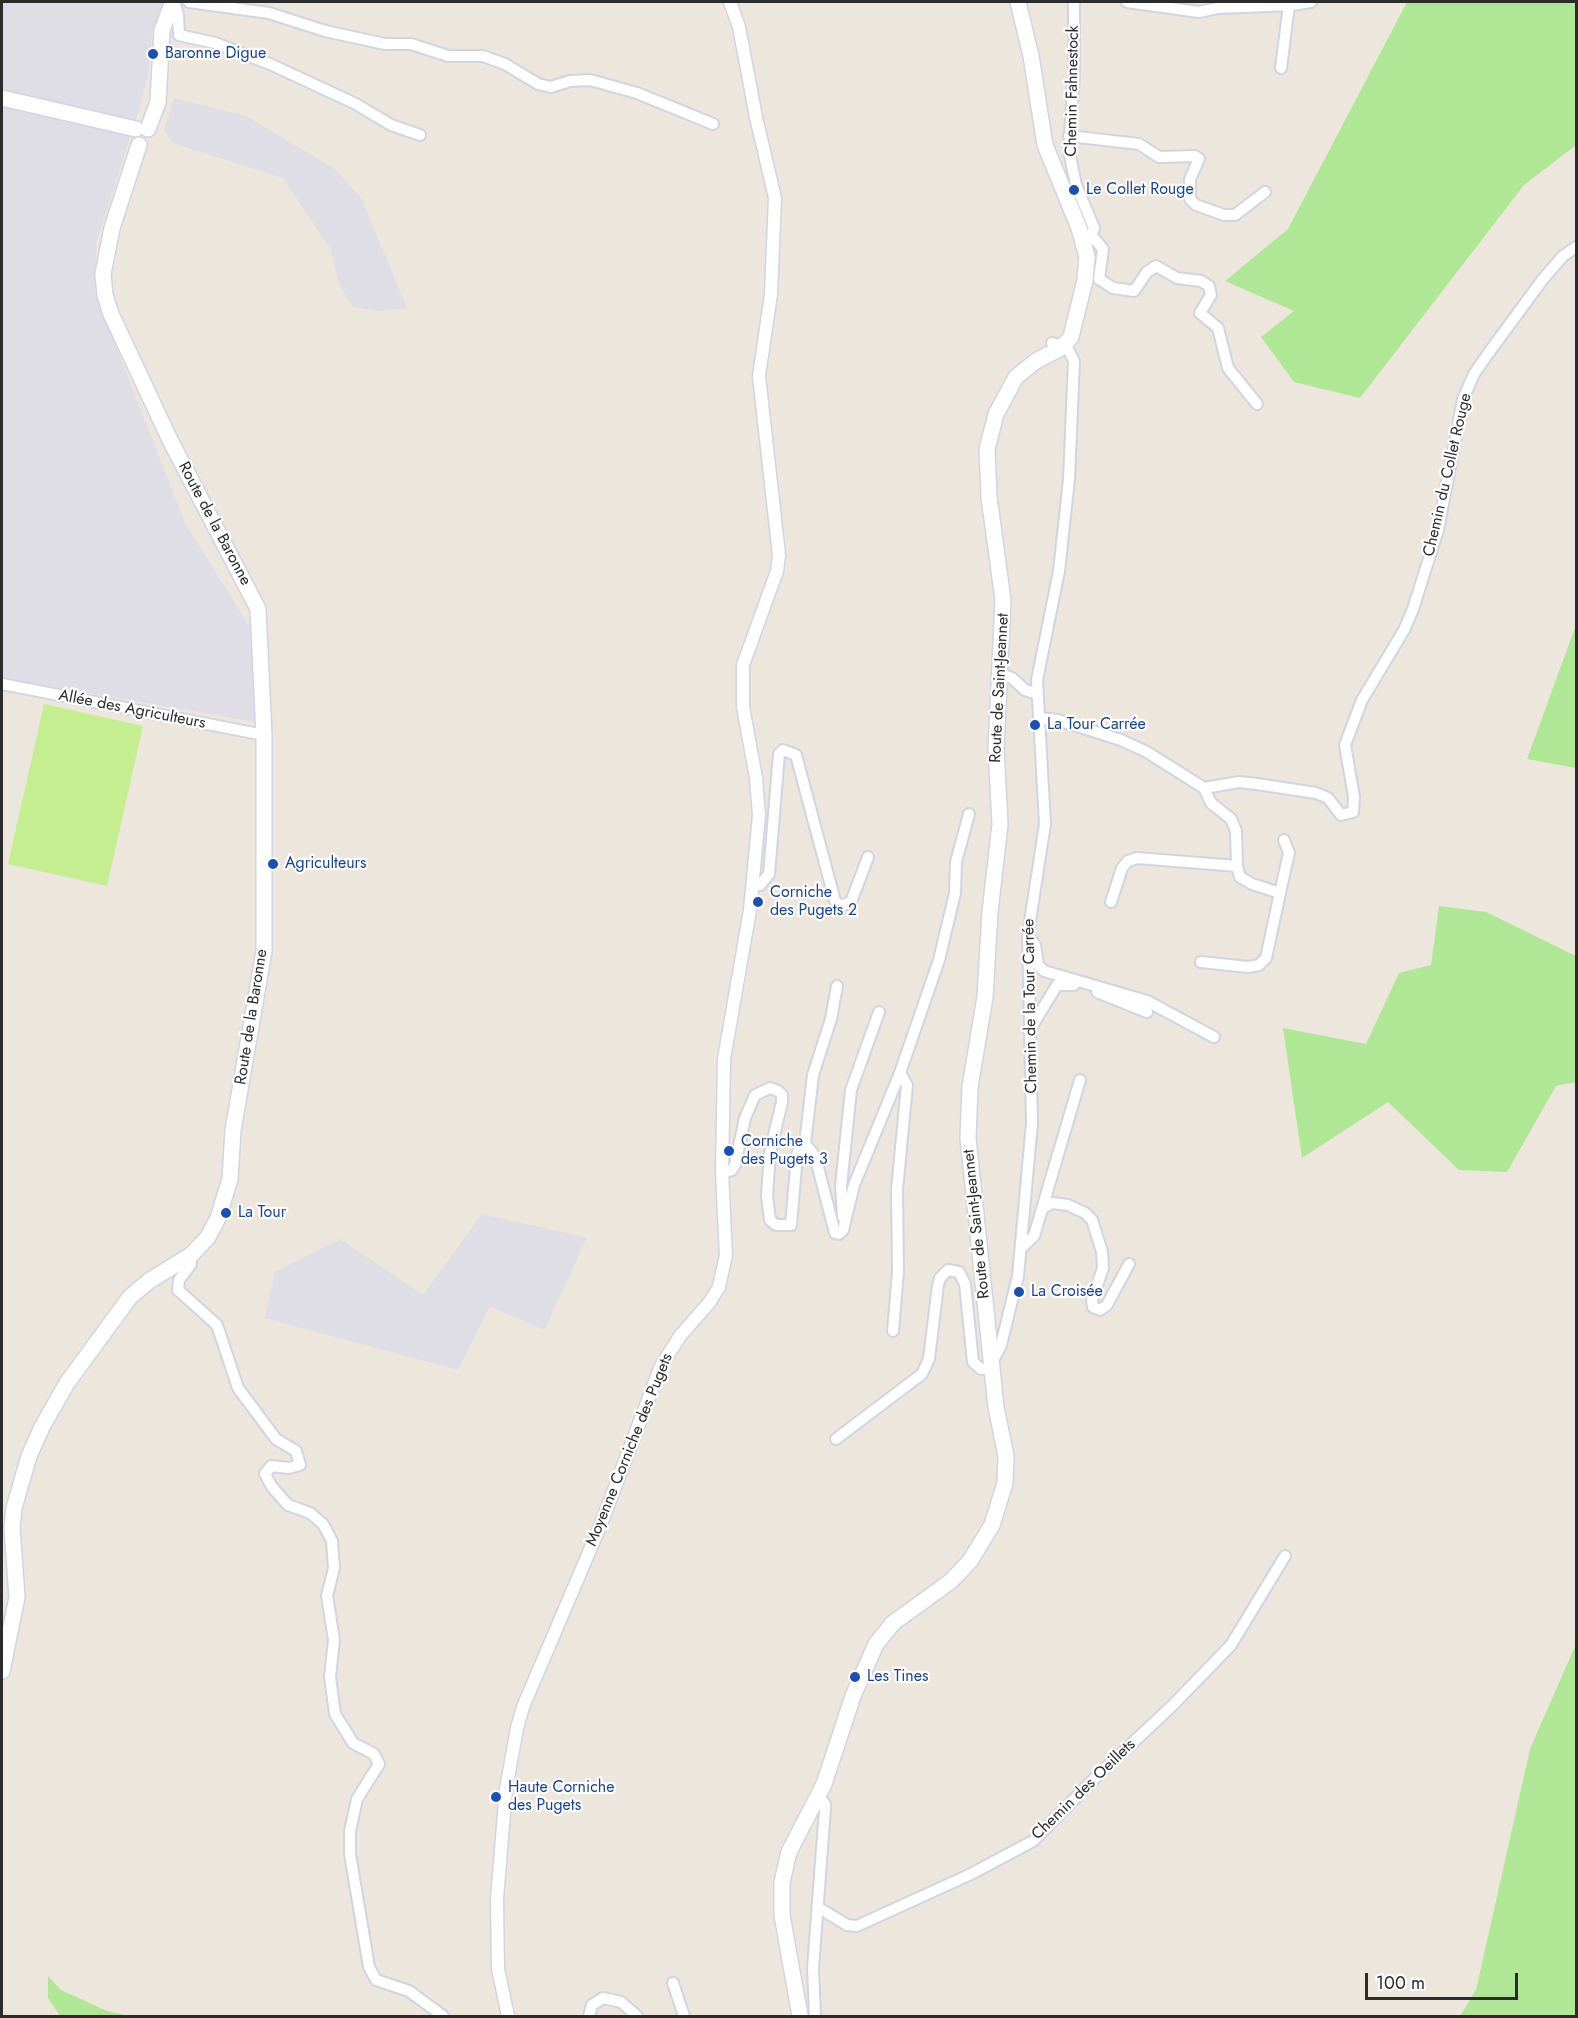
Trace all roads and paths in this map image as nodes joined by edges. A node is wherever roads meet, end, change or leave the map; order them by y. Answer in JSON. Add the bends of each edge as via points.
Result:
{"nodes":[{"id":1,"x":173,"y":2,"type":"edge"},
{"id":2,"x":189,"y":2,"type":"edge"},
{"id":3,"x":730,"y":2,"type":"edge"},
{"id":4,"x":1018,"y":2,"type":"edge"},
{"id":5,"x":1074,"y":2,"type":"edge"},
{"id":6,"x":1127,"y":2,"type":"edge"},
{"id":7,"x":1311,"y":2,"type":"edge"},
{"id":8,"x":1289,"y":5,"type":"junction"},
{"id":9,"x":1281,"y":68,"type":"dead end"},
{"id":10,"x":2,"y":98,"type":"edge"},
{"id":11,"x":713,"y":124,"type":"dead end"},
{"id":12,"x":139,"y":135,"type":"junction"},
{"id":13,"x":420,"y":135,"type":"dead end"},
{"id":14,"x":1069,"y":136,"type":"junction"},
{"id":15,"x":1265,"y":192,"type":"dead end"},
{"id":16,"x":1089,"y":240,"type":"junction"},
{"id":17,"x":1576,"y":247,"type":"edge"},
{"id":18,"x":1058,"y":344,"type":"junction"},
{"id":19,"x":1257,"y":404,"type":"dead end"},
{"id":20,"x":1000,"y":674,"type":"junction"},
{"id":21,"x":2,"y":684,"type":"edge"},
{"id":22,"x":1037,"y":694,"type":"junction"},
{"id":23,"x":1040,"y":718,"type":"junction"},
{"id":24,"x":264,"y":735,"type":"junction"},
{"id":25,"x":1204,"y":788,"type":"junction"},
{"id":26,"x":969,"y":814,"type":"dead end"},
{"id":27,"x":1284,"y":840,"type":"dead end"},
{"id":28,"x":868,"y":857,"type":"dead end"},
{"id":29,"x":1237,"y":866,"type":"junction"},
{"id":30,"x":753,"y":885,"type":"junction"},
{"id":31,"x":1280,"y":893,"type":"junction"},
{"id":32,"x":1111,"y":902,"type":"dead end"},
{"id":33,"x":1028,"y":934,"type":"junction"},
{"id":34,"x":1201,"y":963,"type":"dead end"},
{"id":35,"x":837,"y":986,"type":"dead end"},
{"id":36,"x":879,"y":1012,"type":"dead end"},
{"id":37,"x":1147,"y":1012,"type":"dead end"},
{"id":38,"x":1029,"y":1031,"type":"junction"},
{"id":39,"x":1214,"y":1037,"type":"dead end"},
{"id":40,"x":900,"y":1073,"type":"junction"},
{"id":41,"x":1080,"y":1080,"type":"dead end"},
{"id":42,"x":805,"y":1144,"type":"junction"},
{"id":43,"x":722,"y":1173,"type":"junction"},
{"id":44,"x":1044,"y":1208,"type":"junction"},
{"id":45,"x":845,"y":1223,"type":"junction"},
{"id":46,"x":1021,"y":1248,"type":"junction"},
{"id":47,"x":191,"y":1255,"type":"junction"},
{"id":48,"x":1129,"y":1264,"type":"dead end"},
{"id":49,"x":893,"y":1331,"type":"dead end"},
{"id":50,"x":992,"y":1362,"type":"junction"},
{"id":51,"x":836,"y":1438,"type":"dead end"},
{"id":52,"x":1285,"y":1556,"type":"dead end"},
{"id":53,"x":2,"y":1671,"type":"edge"},
{"id":54,"x":818,"y":1796,"type":"junction"},
{"id":55,"x":819,"y":1908,"type":"junction"},
{"id":56,"x":673,"y":1983,"type":"dead end"},
{"id":57,"x":443,"y":2016,"type":"edge"},
{"id":58,"x":508,"y":2016,"type":"edge"},
{"id":59,"x":589,"y":2016,"type":"edge"},
{"id":60,"x":637,"y":2016,"type":"edge"},
{"id":61,"x":684,"y":2016,"type":"edge"},
{"id":62,"x":800,"y":2016,"type":"edge"},
{"id":63,"x":815,"y":2016,"type":"edge"}],
"edges":[{"from":1,"to":12,"type":"main road","name":"Route de la Baronne","via":[[162,30],[158,102]]},
{"from":1,"to":13,"type":"street","via":[[179,35],[215,43],[270,64],[356,104],[390,125]]},
{"from":2,"to":11,"type":"street","via":[[269,13],[325,31],[385,44],[411,44],[448,56],[483,56],[538,84],[550,87],[590,81],[637,93]]},
{"from":3,"to":30,"type":"street","name":"Moyenne Corniche des Pugets","via":[[739,27],[775,198],[771,294],[759,376],[779,555],[777,571],[743,664],[742,684],[759,802]]},
{"from":4,"to":16,"type":"main road","via":[[1045,145]]},
{"from":5,"to":14,"type":"street","name":"Chemin Fahnestock"},
{"from":6,"to":8,"type":"street","via":[[1198,12]]},
{"from":7,"to":8,"type":"street"},
{"from":8,"to":9,"type":"street"},
{"from":10,"to":12,"type":"main road"},
{"from":12,"to":24,"type":"main road","name":"Route de la Baronne","via":[[112,228],[103,274],[105,295],[175,450],[258,609]]},
{"from":14,"to":15,"type":"street","via":[[1139,144],[1159,157],[1195,156],[1199,159],[1190,179],[1190,199],[1224,215],[1236,215]]},
{"from":14,"to":16,"type":"street","name":"Chemin Fahnestock","via":[[1072,168],[1094,228]]},
{"from":16,"to":18,"type":"main road","via":[[1083,290],[1071,337]]},
{"from":16,"to":19,"type":"street","name":"Chemin Fahnestock","via":[[1103,249],[1099,279],[1113,288],[1134,291],[1156,266],[1174,276],[1209,286],[1211,295],[1200,313],[1218,328],[1228,368]]},
{"from":17,"to":25,"type":"street","name":"Chemin du Collet Rouge","via":[[1563,256],[1536,288],[1479,366],[1463,399],[1438,530],[1413,609],[1362,700],[1345,745],[1353,812],[1341,815],[1328,798],[1316,793],[1239,782]]},
{"from":18,"to":20,"type":"main road","name":"Route de Saint-Jeannet","via":[[1022,371],[1001,401],[987,449],[987,481],[1003,600]]},
{"from":18,"to":22,"type":"street","name":"Chemin de la Tour Carrée","via":[[1074,361],[1069,479],[1059,571],[1039,664]]},
{"from":20,"to":22,"type":"street"},
{"from":20,"to":50,"type":"main road","name":"Route de Saint-Jeannet","via":[[996,749],[1000,840],[990,912],[985,997],[972,1065],[968,1113]]},
{"from":21,"to":24,"type":"street","name":"Allée des Agriculteurs"},
{"from":22,"to":23,"type":"street","name":"Chemin de la Tour Carrée"},
{"from":23,"to":25,"type":"street","via":[[1121,740]]},
{"from":23,"to":33,"type":"street","name":"Chemin de la Tour Carrée","via":[[1045,824]]},
{"from":24,"to":47,"type":"main road","name":"Route de la Baronne","via":[[265,920],[260,981],[232,1130],[226,1196],[208,1237]]},
{"from":25,"to":29,"type":"street","via":[[1211,803],[1232,819]]},
{"from":26,"to":40,"type":"street","via":[[956,862],[956,893],[948,925]]},
{"from":27,"to":31,"type":"street","via":[[1289,853]]},
{"from":28,"to":30,"type":"street","via":[[851,902],[840,906],[835,901],[796,755],[783,750],[779,754],[769,873],[760,885]]},
{"from":29,"to":31,"type":"street","via":[[1240,877]]},
{"from":29,"to":32,"type":"street","via":[[1137,858],[1122,868]]},
{"from":30,"to":43,"type":"street","name":"Moyenne Corniche des Pugets","via":[[724,1059]]},
{"from":31,"to":34,"type":"street","via":[[1266,958],[1248,967]]},
{"from":33,"to":38,"type":"street","name":"Chemin de la Tour Carrée"},
{"from":33,"to":39,"type":"street","via":[[1035,945],[1038,965],[1044,971],[1147,1001]]},
{"from":35,"to":42,"type":"street","via":[[813,1075]]},
{"from":36,"to":45,"type":"street","via":[[851,1090],[841,1186]]},
{"from":37,"to":38,"type":"street","via":[[1085,987],[1063,983],[1057,985]]},
{"from":38,"to":46,"type":"street","name":"Chemin de la Tour Carrée","via":[[1032,1123]]},
{"from":40,"to":45,"type":"street","via":[[854,1185]]},
{"from":40,"to":49,"type":"street","via":[[907,1085],[897,1190],[898,1271]]},
{"from":41,"to":44,"type":"street"},
{"from":42,"to":43,"type":"street","via":[[797,1155],[791,1225],[776,1225],[770,1220],[767,1196],[773,1132],[782,1102],[778,1091],[770,1088],[755,1095],[745,1118],[735,1165]]},
{"from":42,"to":45,"type":"street","via":[[815,1156],[835,1233],[839,1234]]},
{"from":43,"to":58,"type":"street","name":"Moyenne Corniche des Pugets","via":[[726,1255],[719,1287],[661,1366],[517,1728],[506,1789],[497,1899],[498,1970]]},
{"from":44,"to":46,"type":"street","via":[[1034,1236]]},
{"from":44,"to":48,"type":"street","via":[[1052,1203],[1068,1205],[1092,1220],[1103,1268],[1092,1300],[1094,1307],[1100,1310],[1107,1305]]},
{"from":46,"to":50,"type":"street","name":"Chemin de la Tour Carrée","via":[[1001,1345]]},
{"from":47,"to":53,"type":"main road","name":"Route de la Baronne","via":[[130,1297],[67,1383],[42,1427],[14,1508],[17,1597]]},
{"from":47,"to":57,"type":"street","via":[[178,1290],[217,1325],[238,1388],[276,1438],[296,1451],[300,1465],[271,1466],[265,1474],[288,1505],[323,1524],[332,1541],[334,1568],[327,1596],[333,1640],[330,1677],[334,1714],[353,1743],[374,1754],[379,1764],[357,1799],[350,1831],[350,1854],[369,1966],[376,1980],[409,1991]]},
{"from":50,"to":51,"type":"street","via":[[981,1369],[973,1362],[965,1284],[959,1272],[945,1272],[938,1285],[929,1359],[922,1374]]},
{"from":50,"to":54,"type":"main road","name":"Route de Saint-Jeannet","via":[[1006,1456],[1005,1483],[996,1515],[960,1572],[893,1623],[876,1644]]},
{"from":52,"to":55,"type":"street","name":"Chemin des Oeillets","via":[[1231,1645],[1033,1841],[857,1926],[847,1925]]},
{"from":54,"to":55,"type":"street","via":[[825,1804]]},
{"from":54,"to":62,"type":"main road","name":"Route de Saint-Jeannet","via":[[793,1842],[782,1882],[782,1915]]},
{"from":55,"to":63,"type":"street","via":[[813,1968]]},
{"from":56,"to":61,"type":"street"},
{"from":59,"to":60,"type":"street","via":[[592,2005],[603,1998],[621,2002]]}]}
